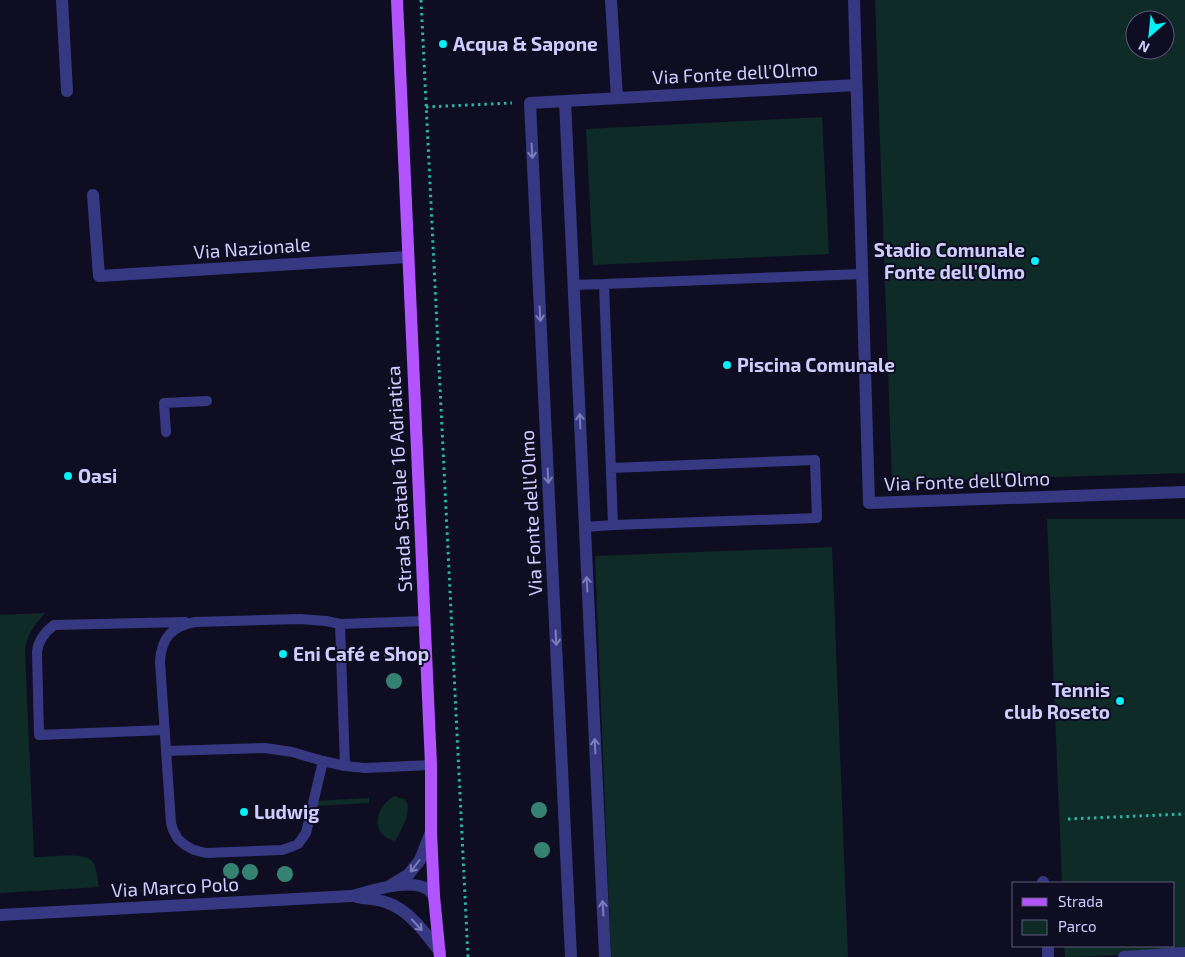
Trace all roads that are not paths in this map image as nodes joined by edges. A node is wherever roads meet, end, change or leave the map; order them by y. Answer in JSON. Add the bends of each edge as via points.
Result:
{"nodes":[{"id":1,"x":62,"y":0,"type":"edge"},
{"id":2,"x":397,"y":0,"type":"edge"},
{"id":3,"x":611,"y":0,"type":"edge"},
{"id":4,"x":854,"y":0,"type":"edge"},
{"id":5,"x":856,"y":85,"type":"junction"},
{"id":6,"x":67,"y":91,"type":"dead end"},
{"id":7,"x":617,"y":98,"type":"junction"},
{"id":8,"x":564,"y":101,"type":"junction"},
{"id":9,"x":93,"y":195,"type":"dead end"},
{"id":10,"x":408,"y":256,"type":"junction"},
{"id":11,"x":862,"y":274,"type":"junction"},
{"id":12,"x":604,"y":284,"type":"junction"},
{"id":13,"x":573,"y":285,"type":"junction"},
{"id":14,"x":207,"y":401,"type":"dead end"},
{"id":15,"x":166,"y":432,"type":"dead end"},
{"id":16,"x":611,"y":468,"type":"junction"},
{"id":17,"x":1185,"y":492,"type":"edge"},
{"id":18,"x":613,"y":525,"type":"junction"},
{"id":19,"x":585,"y":527,"type":"junction"},
{"id":20,"x":424,"y":621,"type":"junction"},
{"id":21,"x":195,"y":622,"type":"junction"},
{"id":22,"x":340,"y":624,"type":"junction"},
{"id":23,"x":165,"y":730,"type":"junction"},
{"id":24,"x":166,"y":751,"type":"junction"},
{"id":25,"x":323,"y":761,"type":"junction"},
{"id":26,"x":431,"y":765,"type":"junction"},
{"id":27,"x":345,"y":766,"type":"junction"},
{"id":28,"x":431,"y":832,"type":"junction"},
{"id":29,"x":386,"y":887,"type":"junction"},
{"id":30,"x":352,"y":896,"type":"junction"},
{"id":31,"x":434,"y":896,"type":"junction"},
{"id":32,"x":0,"y":915,"type":"edge"},
{"id":33,"x":1185,"y":954,"type":"edge"},
{"id":34,"x":440,"y":955,"type":"edge"},
{"id":35,"x":571,"y":957,"type":"edge"},
{"id":36,"x":605,"y":957,"type":"edge"},
{"id":37,"x":1124,"y":957,"type":"edge"}],
"edges":[{"from":1,"to":6,"type":"street"},
{"from":2,"to":10,"type":"main road","name":"Strada Statale 16 Adriatica"},
{"from":3,"to":7,"type":"street"},
{"from":4,"to":5,"type":"street","name":"Via Fonte dell'Olmo"},
{"from":5,"to":7,"type":"street","name":"Via Fonte dell'Olmo"},
{"from":5,"to":11,"type":"street","name":"Via Fonte dell'Olmo"},
{"from":7,"to":8,"type":"street","name":"Via Fonte dell'Olmo"},
{"from":8,"to":13,"type":"street"},
{"from":8,"to":35,"type":"street","name":"Via Fonte dell'Olmo","one_way":true,"via":[[530,103]]},
{"from":9,"to":10,"type":"street","name":"Via Nazionale","via":[[99,276]]},
{"from":10,"to":20,"type":"main road","name":"Strada Statale 16 Adriatica"},
{"from":11,"to":12,"type":"lane"},
{"from":11,"to":17,"type":"street","name":"Via Fonte dell'Olmo","via":[[869,504]]},
{"from":12,"to":13,"type":"lane"},
{"from":12,"to":16,"type":"lane"},
{"from":19,"to":13,"type":"street","one_way":true},
{"from":14,"to":15,"type":"lane","via":[[164,403]]},
{"from":16,"to":18,"type":"lane"},
{"from":16,"to":18,"type":"lane","via":[[815,460],[817,518]]},
{"from":18,"to":19,"type":"lane"},
{"from":36,"to":19,"type":"street","one_way":true},
{"from":20,"to":22,"type":"lane"},
{"from":20,"to":26,"type":"main road","name":"Strada Statale 16 Adriatica"},
{"from":21,"to":22,"type":"lane","via":[[300,619]]},
{"from":21,"to":23,"type":"lane","via":[[176,628],[164,642],[161,653]]},
{"from":21,"to":23,"type":"lane","via":[[54,625],[38,644],[39,735]]},
{"from":22,"to":27,"type":"lane"},
{"from":23,"to":24,"type":"lane"},
{"from":24,"to":25,"type":"lane","via":[[265,748]]},
{"from":24,"to":25,"type":"lane","via":[[173,830],[185,845],[206,853],[282,850],[298,844],[306,833]]},
{"from":25,"to":27,"type":"lane"},
{"from":26,"to":27,"type":"lane"},
{"from":26,"to":28,"type":"main road","name":"Strada Statale 16 Adriatica"},
{"from":28,"to":29,"type":"street","name":"Via Marco Polo","one_way":true,"via":[[420,860],[409,874]]},
{"from":28,"to":31,"type":"main road","name":"Strada Statale 16 Adriatica"},
{"from":29,"to":30,"type":"street","name":"Via Marco Polo"},
{"from":29,"to":31,"type":"street","name":"Via Marco Polo","via":[[418,886]]},
{"from":30,"to":32,"type":"street","name":"Via Marco Polo"},
{"from":30,"to":34,"type":"street","name":"Via Marco Polo","one_way":true,"via":[[389,903],[402,911]]},
{"from":31,"to":34,"type":"main road","name":"Strada Statale 16 Adriatica"},
{"from":33,"to":37,"type":"street"}]}
